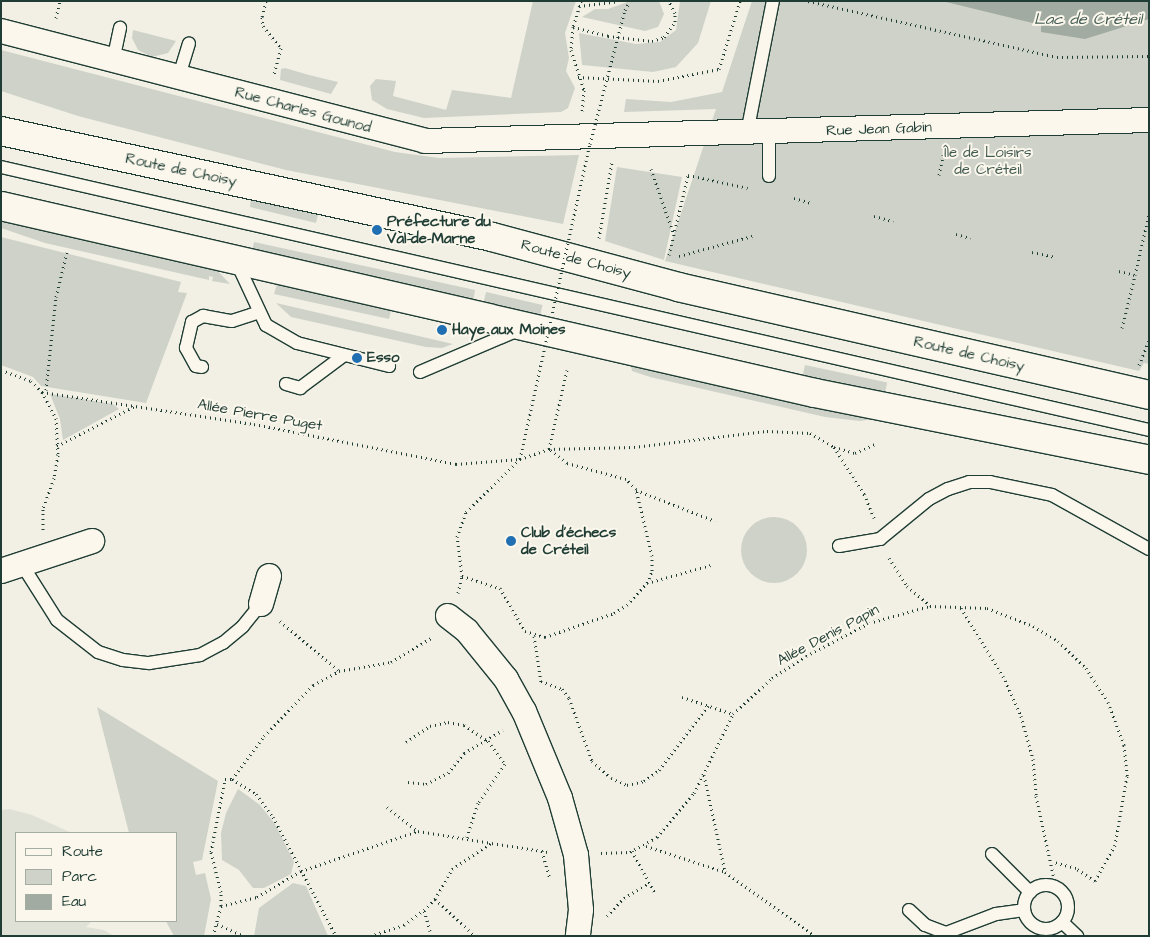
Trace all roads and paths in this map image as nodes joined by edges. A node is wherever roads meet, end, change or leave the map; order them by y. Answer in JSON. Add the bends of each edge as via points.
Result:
{"nodes":[{"id":1,"x":60,"y":1,"type":"edge"},
{"id":2,"x":266,"y":1,"type":"edge"},
{"id":3,"x":581,"y":1,"type":"edge"},
{"id":4,"x":618,"y":1,"type":"edge"},
{"id":5,"x":630,"y":1,"type":"edge"},
{"id":6,"x":669,"y":1,"type":"edge"},
{"id":7,"x":740,"y":1,"type":"edge"},
{"id":8,"x":774,"y":1,"type":"edge"},
{"id":9,"x":808,"y":1,"type":"edge"},
{"id":10,"x":827,"y":3,"type":"edge"},
{"id":11,"x":580,"y":6,"type":"junction"},
{"id":12,"x":54,"y":27,"type":"dead end"},
{"id":13,"x":572,"y":27,"type":"junction"},
{"id":14,"x":120,"y":28,"type":"dead end"},
{"id":15,"x":1,"y":31,"type":"edge"},
{"id":16,"x":189,"y":44,"type":"dead end"},
{"id":17,"x":1149,"y":56,"type":"edge"},
{"id":18,"x":112,"y":61,"type":"junction"},
{"id":19,"x":178,"y":76,"type":"junction"},
{"id":20,"x":578,"y":77,"type":"junction"},
{"id":21,"x":272,"y":83,"type":"dead end"},
{"id":22,"x":1,"y":114,"type":"edge"},
{"id":23,"x":581,"y":117,"type":"dead end"},
{"id":24,"x":1149,"y":120,"type":"edge"},
{"id":25,"x":1,"y":131,"type":"edge"},
{"id":26,"x":758,"y":133,"type":"junction"},
{"id":27,"x":944,"y":147,"type":"dead end"},
{"id":28,"x":611,"y":148,"type":"junction"},
{"id":29,"x":90,"y":151,"type":"junction"},
{"id":30,"x":1,"y":167,"type":"edge"},
{"id":31,"x":651,"y":169,"type":"dead end"},
{"id":32,"x":770,"y":176,"type":"dead end"},
{"id":33,"x":939,"y":176,"type":"dead end"},
{"id":34,"x":748,"y":188,"type":"dead end"},
{"id":35,"x":794,"y":198,"type":"dead end"},
{"id":36,"x":811,"y":203,"type":"dead end"},
{"id":37,"x":1,"y":206,"type":"edge"},
{"id":38,"x":1149,"y":214,"type":"edge"},
{"id":39,"x":874,"y":216,"type":"dead end"},
{"id":40,"x":893,"y":221,"type":"dead end"},
{"id":41,"x":956,"y":234,"type":"dead end"},
{"id":42,"x":674,"y":236,"type":"junction"},
{"id":43,"x":752,"y":236,"type":"dead end"},
{"id":44,"x":970,"y":238,"type":"dead end"},
{"id":45,"x":598,"y":246,"type":"dead end"},
{"id":46,"x":67,"y":252,"type":"dead end"},
{"id":47,"x":1032,"y":252,"type":"dead end"},
{"id":48,"x":1055,"y":257,"type":"dead end"},
{"id":49,"x":235,"y":259,"type":"junction"},
{"id":50,"x":1119,"y":271,"type":"dead end"},
{"id":51,"x":1135,"y":275,"type":"junction"},
{"id":52,"x":259,"y":312,"type":"junction"},
{"id":53,"x":525,"y":326,"type":"junction"},
{"id":54,"x":1122,"y":328,"type":"dead end"},
{"id":55,"x":1149,"y":340,"type":"edge"},
{"id":56,"x":343,"y":356,"type":"junction"},
{"id":57,"x":389,"y":366,"type":"dead end"},
{"id":58,"x":202,"y":367,"type":"dead end"},
{"id":59,"x":1,"y":370,"type":"edge"},
{"id":60,"x":567,"y":370,"type":"dead end"},
{"id":61,"x":420,"y":372,"type":"dead end"},
{"id":62,"x":1142,"y":383,"type":"edge"},
{"id":63,"x":286,"y":384,"type":"dead end"},
{"id":64,"x":44,"y":391,"type":"junction"},
{"id":65,"x":138,"y":405,"type":"junction"},
{"id":66,"x":1149,"y":430,"type":"edge"},
{"id":67,"x":875,"y":444,"type":"dead end"},
{"id":68,"x":58,"y":446,"type":"junction"},
{"id":69,"x":834,"y":447,"type":"junction"},
{"id":70,"x":549,"y":449,"type":"junction"},
{"id":71,"x":520,"y":459,"type":"junction"},
{"id":72,"x":1149,"y":460,"type":"edge"},
{"id":73,"x":636,"y":489,"type":"junction"},
{"id":74,"x":715,"y":521,"type":"dead end"},
{"id":75,"x":874,"y":521,"type":"dead end"},
{"id":76,"x":92,"y":541,"type":"dead end"},
{"id":77,"x":839,"y":546,"type":"dead end"},
{"id":78,"x":1148,"y":547,"type":"edge"},
{"id":79,"x":47,"y":554,"type":"junction"},
{"id":80,"x":888,"y":557,"type":"dead end"},
{"id":81,"x":711,"y":566,"type":"dead end"},
{"id":82,"x":11,"y":567,"type":"edge"},
{"id":83,"x":269,"y":576,"type":"dead end"},
{"id":84,"x":462,"y":576,"type":"junction"},
{"id":85,"x":647,"y":583,"type":"junction"},
{"id":86,"x":261,"y":604,"type":"junction"},
{"id":87,"x":930,"y":606,"type":"junction"},
{"id":88,"x":961,"y":608,"type":"junction"},
{"id":89,"x":447,"y":617,"type":"junction"},
{"id":90,"x":534,"y":636,"type":"junction"},
{"id":91,"x":339,"y":671,"type":"junction"},
{"id":92,"x":541,"y":681,"type":"junction"},
{"id":93,"x":539,"y":689,"type":"dead end"},
{"id":94,"x":682,"y":697,"type":"dead end"},
{"id":95,"x":708,"y":706,"type":"junction"},
{"id":96,"x":733,"y":714,"type":"junction"},
{"id":97,"x":504,"y":729,"type":"dead end"},
{"id":98,"x":488,"y":740,"type":"junction"},
{"id":99,"x":406,"y":742,"type":"dead end"},
{"id":100,"x":704,"y":775,"type":"junction"},
{"id":101,"x":232,"y":778,"type":"junction"},
{"id":102,"x":408,"y":782,"type":"dead end"},
{"id":103,"x":387,"y":807,"type":"dead end"},
{"id":104,"x":418,"y":831,"type":"junction"},
{"id":105,"x":467,"y":837,"type":"junction"},
{"id":106,"x":492,"y":843,"type":"junction"},
{"id":107,"x":645,"y":845,"type":"junction"},
{"id":108,"x":542,"y":851,"type":"junction"},
{"id":109,"x":632,"y":851,"type":"junction"},
{"id":110,"x":551,"y":852,"type":"dead end"},
{"id":111,"x":596,"y":854,"type":"dead end"},
{"id":112,"x":992,"y":854,"type":"dead end"},
{"id":113,"x":1053,"y":862,"type":"junction"},
{"id":114,"x":302,"y":871,"type":"junction"},
{"id":115,"x":725,"y":872,"type":"junction"},
{"id":116,"x":551,"y":883,"type":"dead end"},
{"id":117,"x":649,"y":883,"type":"junction"},
{"id":118,"x":1056,"y":888,"type":"junction"},
{"id":119,"x":1030,"y":892,"type":"junction"},
{"id":120,"x":655,"y":893,"type":"dead end"},
{"id":121,"x":435,"y":899,"type":"junction"},
{"id":122,"x":221,"y":906,"type":"junction"},
{"id":123,"x":424,"y":910,"type":"junction"},
{"id":124,"x":909,"y":910,"type":"dead end"},
{"id":125,"x":1024,"y":910,"type":"junction"},
{"id":126,"x":1062,"y":922,"type":"junction"},
{"id":127,"x":602,"y":923,"type":"dead end"},
{"id":128,"x":217,"y":924,"type":"junction"},
{"id":129,"x":430,"y":930,"type":"dead end"},
{"id":130,"x":213,"y":936,"type":"edge"},
{"id":131,"x":244,"y":936,"type":"edge"},
{"id":132,"x":336,"y":936,"type":"edge"},
{"id":133,"x":370,"y":936,"type":"edge"},
{"id":134,"x":475,"y":936,"type":"edge"},
{"id":135,"x":578,"y":936,"type":"edge"},
{"id":136,"x":815,"y":936,"type":"edge"},
{"id":137,"x":1077,"y":936,"type":"edge"}],
"edges":[{"from":1,"to":12,"type":"path"},
{"from":2,"to":21,"type":"path","via":[[263,26],[281,48]]},
{"from":3,"to":11,"type":"path"},
{"from":4,"to":11,"type":"path"},
{"from":5,"to":71,"type":"path","bridge":true,"via":[[588,154]]},
{"from":6,"to":13,"type":"path","via":[[675,22],[664,37],[652,41],[608,36]]},
{"from":7,"to":20,"type":"path","via":[[719,69],[658,81]]},
{"from":8,"to":26,"type":"lane"},
{"from":9,"to":10,"type":"path"},
{"from":10,"to":17,"type":"path","via":[[1057,57]]},
{"from":11,"to":13,"type":"path"},
{"from":13,"to":20,"type":"path","via":[[571,50]]},
{"from":14,"to":18,"type":"lane"},
{"from":15,"to":18,"type":"street","name":"Rue Charles Gounod"},
{"from":16,"to":19,"type":"lane"},
{"from":18,"to":19,"type":"street","name":"Rue Charles Gounod"},
{"from":19,"to":28,"type":"street","name":"Rue Charles Gounod","via":[[425,141]]},
{"from":20,"to":23,"type":"path","via":[[584,90]]},
{"from":22,"to":29,"type":"main road"},
{"from":24,"to":26,"type":"street","name":"Rue Jean Gabin"},
{"from":25,"to":29,"type":"main road","name":"Route de Choisy"},
{"from":26,"to":28,"type":"street","name":"Rue Jean Gabin"},
{"from":26,"to":32,"type":"lane"},
{"from":27,"to":33,"type":"path"},
{"from":28,"to":45,"type":"path"},
{"from":29,"to":62,"type":"main road","name":"Route de Choisy","via":[[492,237],[762,307]]},
{"from":30,"to":66,"type":"lane"},
{"from":31,"to":42,"type":"path"},
{"from":34,"to":42,"type":"path","via":[[688,175]]},
{"from":35,"to":36,"type":"path"},
{"from":37,"to":49,"type":"main road"},
{"from":38,"to":51,"type":"path"},
{"from":39,"to":40,"type":"path"},
{"from":41,"to":44,"type":"path"},
{"from":42,"to":43,"type":"path","via":[[668,258]]},
{"from":46,"to":64,"type":"path","via":[[56,298]]},
{"from":47,"to":48,"type":"path"},
{"from":49,"to":52,"type":"lane"},
{"from":49,"to":53,"type":"main road"},
{"from":50,"to":51,"type":"path"},
{"from":51,"to":54,"type":"path"},
{"from":52,"to":56,"type":"lane","via":[[266,325],[297,343]]},
{"from":52,"to":58,"type":"lane","via":[[232,321],[202,316],[192,322],[186,348],[196,366]]},
{"from":53,"to":61,"type":"lane"},
{"from":53,"to":72,"type":"main road","via":[[815,393]]},
{"from":55,"to":62,"type":"path"},
{"from":56,"to":57,"type":"lane"},
{"from":56,"to":63,"type":"lane","via":[[300,388]]},
{"from":59,"to":64,"type":"path","name":"Allée Pierre Puget","via":[[17,373]]},
{"from":60,"to":70,"type":"path"},
{"from":64,"to":65,"type":"path","name":"Allée Pierre Puget"},
{"from":64,"to":68,"type":"path","via":[[56,418]]},
{"from":65,"to":68,"type":"path"},
{"from":65,"to":71,"type":"path","name":"Allée Pierre Puget","via":[[456,464]]},
{"from":67,"to":69,"type":"path","via":[[856,453]]},
{"from":68,"to":79,"type":"path","via":[[54,478],[43,508]]},
{"from":69,"to":70,"type":"path","via":[[810,434],[767,431],[634,447]]},
{"from":69,"to":75,"type":"path","via":[[864,494]]},
{"from":70,"to":71,"type":"path"},
{"from":70,"to":73,"type":"path","via":[[567,464],[626,479]]},
{"from":71,"to":84,"type":"path","via":[[466,512],[457,537]]},
{"from":73,"to":74,"type":"path"},
{"from":73,"to":85,"type":"path","via":[[652,556],[652,571]]},
{"from":76,"to":79,"type":"street"},
{"from":77,"to":78,"type":"lane","via":[[880,539],[929,499],[969,482],[1011,484],[1052,495]]},
{"from":79,"to":82,"type":"street"},
{"from":80,"to":87,"type":"path","via":[[907,586]]},
{"from":81,"to":85,"type":"path"},
{"from":82,"to":86,"type":"lane","via":[[57,620],[98,652],[148,664],[200,655],[223,643]]},
{"from":83,"to":86,"type":"street"},
{"from":84,"to":89,"type":"path"},
{"from":84,"to":90,"type":"path","via":[[500,588],[525,631]]},
{"from":85,"to":90,"type":"path","via":[[627,605],[614,612],[555,636]]},
{"from":86,"to":91,"type":"path"},
{"from":87,"to":88,"type":"path","name":"Allée Denis Papin"},
{"from":87,"to":96,"type":"path","name":"Allée Denis Papin","via":[[884,616],[806,656],[772,678]]},
{"from":88,"to":113,"type":"path","via":[[1003,676],[1021,716]]},
{"from":88,"to":113,"type":"path","name":"Allée Denis Papin","via":[[987,608],[1009,614],[1058,641],[1086,668],[1108,702],[1124,745],[1127,776],[1123,813],[1115,845],[1095,881],[1076,868]]},
{"from":89,"to":91,"type":"path","via":[[431,640],[391,662]]},
{"from":89,"to":135,"type":"street","via":[[467,631],[506,679],[524,711],[560,798],[576,855],[581,910]]},
{"from":90,"to":92,"type":"path"},
{"from":91,"to":101,"type":"path","via":[[313,685],[292,704]]},
{"from":92,"to":93,"type":"path"},
{"from":92,"to":95,"type":"path","via":[[562,689],[569,698],[592,761],[611,778],[627,785],[644,781],[659,770]]},
{"from":94,"to":95,"type":"path"},
{"from":95,"to":96,"type":"path"},
{"from":96,"to":100,"type":"path","name":"Allée Denis Papin"},
{"from":97,"to":98,"type":"path"},
{"from":98,"to":99,"type":"path","via":[[464,725],[448,722],[430,726]]},
{"from":98,"to":102,"type":"path","via":[[464,753],[448,773],[426,784]]},
{"from":98,"to":105,"type":"path","via":[[505,764],[478,803]]},
{"from":100,"to":107,"type":"path","name":"Allée Denis Papin","via":[[676,815]]},
{"from":100,"to":115,"type":"path"},
{"from":101,"to":114,"type":"path","via":[[256,794],[273,817]]},
{"from":101,"to":122,"type":"path","via":[[225,779],[211,852]]},
{"from":103,"to":104,"type":"path"},
{"from":104,"to":105,"type":"path"},
{"from":104,"to":114,"type":"path"},
{"from":105,"to":106,"type":"path"},
{"from":106,"to":108,"type":"path"},
{"from":106,"to":121,"type":"path","via":[[452,869]]},
{"from":107,"to":109,"type":"path","name":"Allée Denis Papin"},
{"from":107,"to":115,"type":"path"},
{"from":108,"to":110,"type":"path"},
{"from":108,"to":116,"type":"path"},
{"from":109,"to":111,"type":"path","name":"Allée Denis Papin"},
{"from":109,"to":117,"type":"path"},
{"from":112,"to":119,"type":"lane"},
{"from":113,"to":118,"type":"path"},
{"from":114,"to":122,"type":"path","via":[[257,897]]},
{"from":114,"to":132,"type":"path"},
{"from":115,"to":136,"type":"path"},
{"from":117,"to":120,"type":"path"},
{"from":117,"to":127,"type":"path","via":[[624,898]]},
{"from":118,"to":119,"type":"lane","via":[[1043,886]]},
{"from":118,"to":126,"type":"lane","via":[[1067,904]]},
{"from":119,"to":125,"type":"lane"},
{"from":121,"to":123,"type":"path"},
{"from":121,"to":134,"type":"path"},
{"from":122,"to":128,"type":"path"},
{"from":123,"to":129,"type":"path"},
{"from":123,"to":133,"type":"path","via":[[404,925]]},
{"from":124,"to":125,"type":"lane","via":[[925,925],[946,933],[996,914]]},
{"from":125,"to":126,"type":"lane","via":[[1036,927],[1050,928]]},
{"from":126,"to":137,"type":"lane"},
{"from":128,"to":130,"type":"path"},
{"from":128,"to":131,"type":"path"}]}
